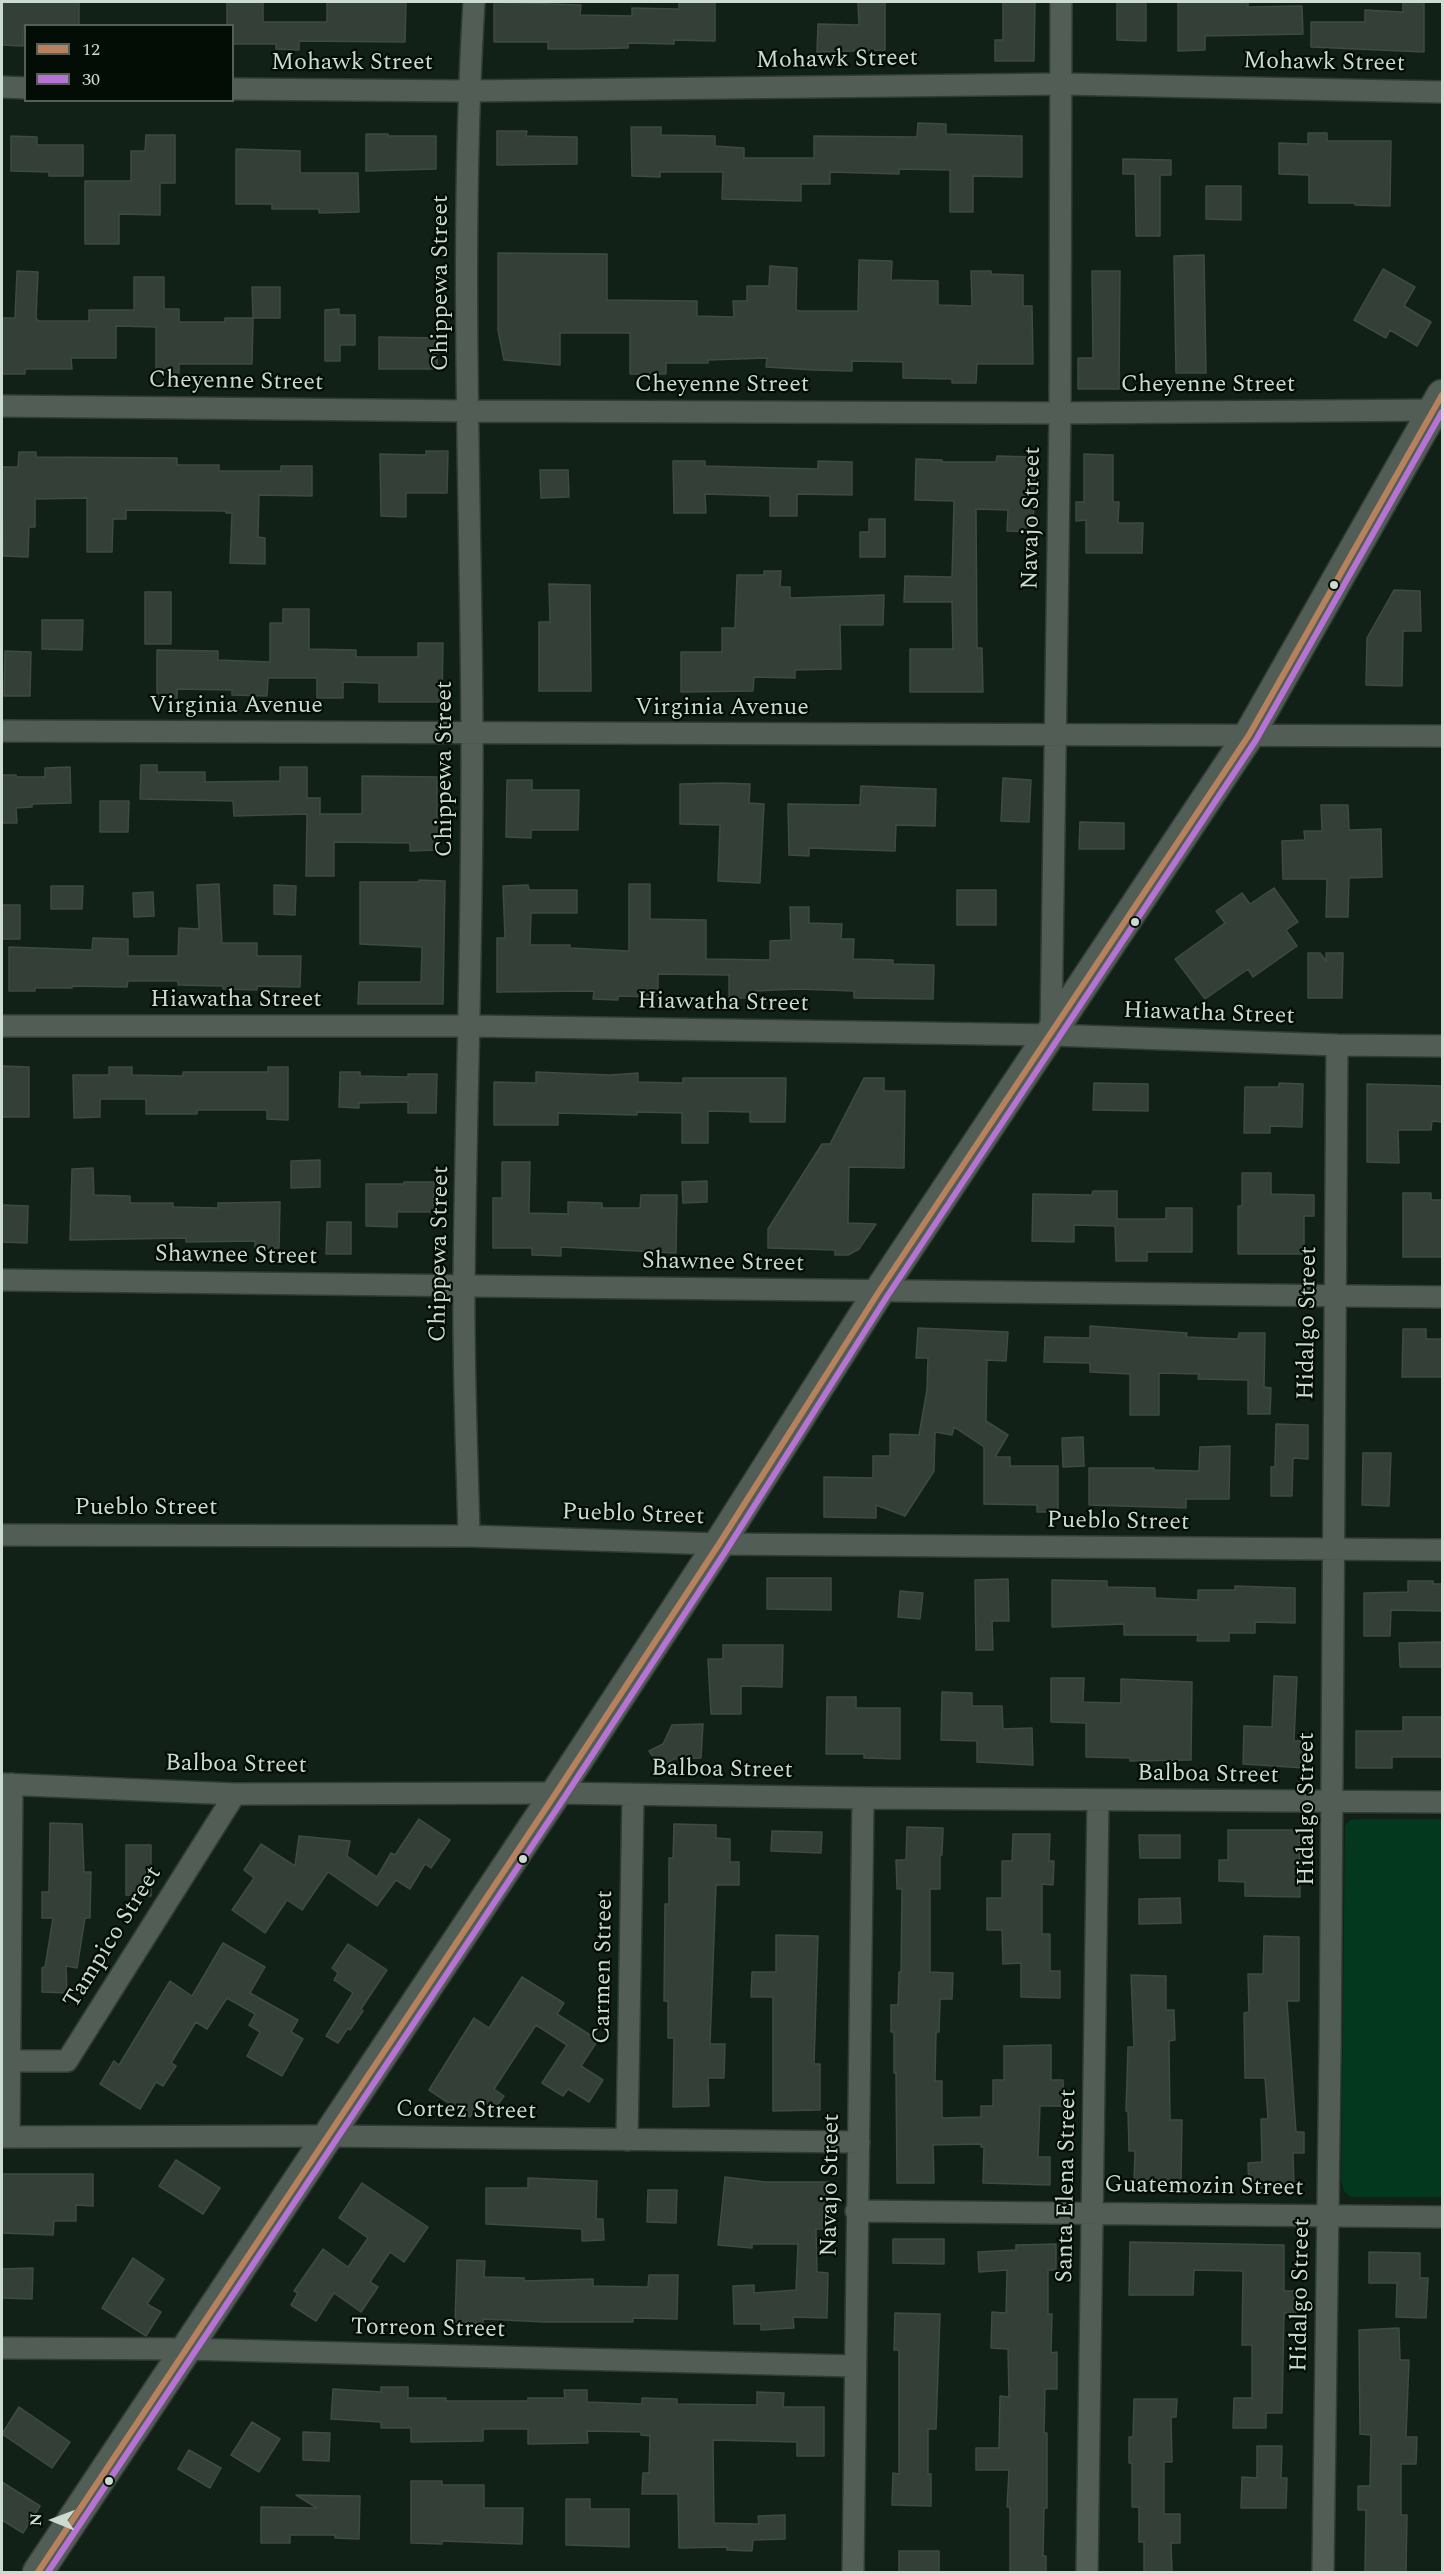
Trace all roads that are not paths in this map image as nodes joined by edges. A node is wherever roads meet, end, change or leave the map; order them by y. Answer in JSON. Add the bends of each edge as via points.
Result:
{"nodes":[{"id":1,"x":474,"y":2,"type":"edge"},
{"id":2,"x":1061,"y":2,"type":"edge"},
{"id":3,"x":1062,"y":84,"type":"junction"},
{"id":4,"x":2,"y":87,"type":"edge"},
{"id":5,"x":24,"y":87,"type":"edge"},
{"id":6,"x":234,"y":89,"type":"edge"},
{"id":7,"x":469,"y":91,"type":"junction"},
{"id":8,"x":1443,"y":92,"type":"edge"},
{"id":9,"x":1440,"y":405,"type":"edge"},
{"id":10,"x":2,"y":406,"type":"edge"},
{"id":11,"x":468,"y":411,"type":"junction"},
{"id":12,"x":1060,"y":413,"type":"junction"},
{"id":13,"x":2,"y":731,"type":"edge"},
{"id":14,"x":472,"y":734,"type":"junction"},
{"id":15,"x":1056,"y":735,"type":"junction"},
{"id":16,"x":1249,"y":735,"type":"junction"},
{"id":17,"x":1443,"y":736,"type":"edge"},
{"id":18,"x":2,"y":1026,"type":"edge"},
{"id":19,"x":471,"y":1026,"type":"junction"},
{"id":20,"x":1051,"y":1035,"type":"junction"},
{"id":21,"x":1337,"y":1046,"type":"junction"},
{"id":22,"x":1443,"y":1046,"type":"edge"},
{"id":23,"x":2,"y":1280,"type":"edge"},
{"id":24,"x":464,"y":1284,"type":"junction"},
{"id":25,"x":878,"y":1293,"type":"junction"},
{"id":26,"x":1335,"y":1296,"type":"junction"},
{"id":27,"x":1443,"y":1297,"type":"edge"},
{"id":28,"x":2,"y":1534,"type":"edge"},
{"id":29,"x":469,"y":1536,"type":"junction"},
{"id":30,"x":719,"y":1544,"type":"junction"},
{"id":31,"x":1443,"y":1550,"type":"edge"},
{"id":32,"x":1333,"y":1551,"type":"junction"},
{"id":33,"x":7,"y":1784,"type":"edge"},
{"id":34,"x":556,"y":1793,"type":"junction"},
{"id":35,"x":235,"y":1794,"type":"junction"},
{"id":36,"x":633,"y":1795,"type":"junction"},
{"id":37,"x":863,"y":1798,"type":"junction"},
{"id":38,"x":1098,"y":1800,"type":"junction"},
{"id":39,"x":1443,"y":1802,"type":"edge"},
{"id":40,"x":1334,"y":1803,"type":"junction"},
{"id":41,"x":10,"y":2061,"type":"junction"},
{"id":42,"x":329,"y":2136,"type":"junction"},
{"id":43,"x":5,"y":2137,"type":"edge"},
{"id":44,"x":627,"y":2140,"type":"junction"},
{"id":45,"x":859,"y":2142,"type":"junction"},
{"id":46,"x":856,"y":2211,"type":"junction"},
{"id":47,"x":1093,"y":2212,"type":"junction"},
{"id":48,"x":1329,"y":2216,"type":"junction"},
{"id":49,"x":1443,"y":2217,"type":"edge"},
{"id":50,"x":2,"y":2348,"type":"edge"},
{"id":51,"x":185,"y":2349,"type":"junction"},
{"id":52,"x":854,"y":2366,"type":"junction"},
{"id":53,"x":38,"y":2572,"type":"edge"},
{"id":54,"x":853,"y":2572,"type":"edge"},
{"id":55,"x":1087,"y":2572,"type":"edge"},
{"id":56,"x":1323,"y":2572,"type":"edge"}],
"edges":[{"from":1,"to":7,"type":"street","name":"Chippewa Street"},
{"from":2,"to":3,"type":"street","name":"Navajo Street"},
{"from":3,"to":7,"type":"street","name":"Mohawk Street"},
{"from":3,"to":8,"type":"street","name":"Mohawk Street"},
{"from":3,"to":12,"type":"street","name":"Navajo Street"},
{"from":4,"to":5,"type":"street"},
{"from":6,"to":7,"type":"street","name":"Mohawk Street"},
{"from":7,"to":11,"type":"street","name":"Chippewa Street"},
{"from":9,"to":12,"type":"street","name":"Cheyenne Street"},
{"from":9,"to":16,"type":"main road"},
{"from":10,"to":11,"type":"street","name":"Cheyenne Street"},
{"from":11,"to":12,"type":"street","name":"Cheyenne Street"},
{"from":11,"to":14,"type":"street","name":"Chippewa Street"},
{"from":12,"to":15,"type":"street","name":"Navajo Street"},
{"from":13,"to":14,"type":"street","name":"Virginia Avenue"},
{"from":14,"to":15,"type":"street","name":"Virginia Avenue"},
{"from":14,"to":19,"type":"street","name":"Chippewa Street"},
{"from":15,"to":16,"type":"street","name":"Virginia Avenue"},
{"from":15,"to":20,"type":"street","name":"Navajo Street"},
{"from":16,"to":17,"type":"street","name":"Virginia Avenue"},
{"from":16,"to":20,"type":"main road"},
{"from":18,"to":19,"type":"street","name":"Hiawatha Street"},
{"from":19,"to":20,"type":"street","name":"Hiawatha Street"},
{"from":19,"to":24,"type":"street","name":"Chippewa Street"},
{"from":20,"to":21,"type":"street","name":"Hiawatha Street"},
{"from":20,"to":25,"type":"main road"},
{"from":21,"to":22,"type":"street","name":"Hiawatha Street"},
{"from":21,"to":26,"type":"street","name":"Hidalgo Street"},
{"from":23,"to":24,"type":"street","name":"Shawnee Street"},
{"from":24,"to":25,"type":"street","name":"Shawnee Street"},
{"from":24,"to":29,"type":"street","name":"Chippewa Street"},
{"from":25,"to":26,"type":"street","name":"Shawnee Street"},
{"from":25,"to":30,"type":"main road"},
{"from":26,"to":27,"type":"street","name":"Shawnee Street"},
{"from":26,"to":32,"type":"street","name":"Hidalgo Street"},
{"from":28,"to":29,"type":"street","name":"Pueblo Street"},
{"from":29,"to":30,"type":"street","name":"Pueblo Street"},
{"from":30,"to":32,"type":"street","name":"Pueblo Street"},
{"from":30,"to":34,"type":"main road"},
{"from":31,"to":32,"type":"street","name":"Pueblo Street"},
{"from":32,"to":40,"type":"street","name":"Hidalgo Street"},
{"from":33,"to":35,"type":"street","name":"Balboa Street"},
{"from":33,"to":41,"type":"street"},
{"from":34,"to":35,"type":"street","name":"Balboa Street"},
{"from":34,"to":36,"type":"street","name":"Balboa Street"},
{"from":34,"to":42,"type":"main road"},
{"from":35,"to":41,"type":"street","name":"Tampico Street","via":[[67,2061]]},
{"from":36,"to":37,"type":"street","name":"Balboa Street"},
{"from":36,"to":44,"type":"street","name":"Carmen Street"},
{"from":37,"to":38,"type":"street","name":"Balboa Street"},
{"from":37,"to":45,"type":"street","name":"Navajo Street"},
{"from":38,"to":40,"type":"street","name":"Balboa Street"},
{"from":38,"to":47,"type":"street","name":"Santa Elena Street"},
{"from":39,"to":40,"type":"street","name":"Balboa Street"},
{"from":40,"to":48,"type":"street","name":"Hidalgo Street"},
{"from":41,"to":43,"type":"street"},
{"from":42,"to":43,"type":"street","name":"Cortez Street"},
{"from":42,"to":44,"type":"street","name":"Cortez Street"},
{"from":42,"to":51,"type":"main road"},
{"from":44,"to":45,"type":"street","name":"Cortez Street"},
{"from":45,"to":46,"type":"street","name":"Navajo Street"},
{"from":46,"to":47,"type":"street","name":"Guatemozin Street"},
{"from":46,"to":52,"type":"street","name":"Navajo Street"},
{"from":47,"to":48,"type":"street","name":"Guatemozin Street"},
{"from":47,"to":55,"type":"street","name":"Santa Elena Street"},
{"from":48,"to":49,"type":"street","name":"Guatemozin Street"},
{"from":48,"to":56,"type":"street","name":"Hidalgo Street"},
{"from":50,"to":51,"type":"street","name":"Torreon Street"},
{"from":51,"to":52,"type":"street","name":"Torreon Street"},
{"from":51,"to":53,"type":"main road"},
{"from":52,"to":54,"type":"street","name":"Navajo Street"}]}
